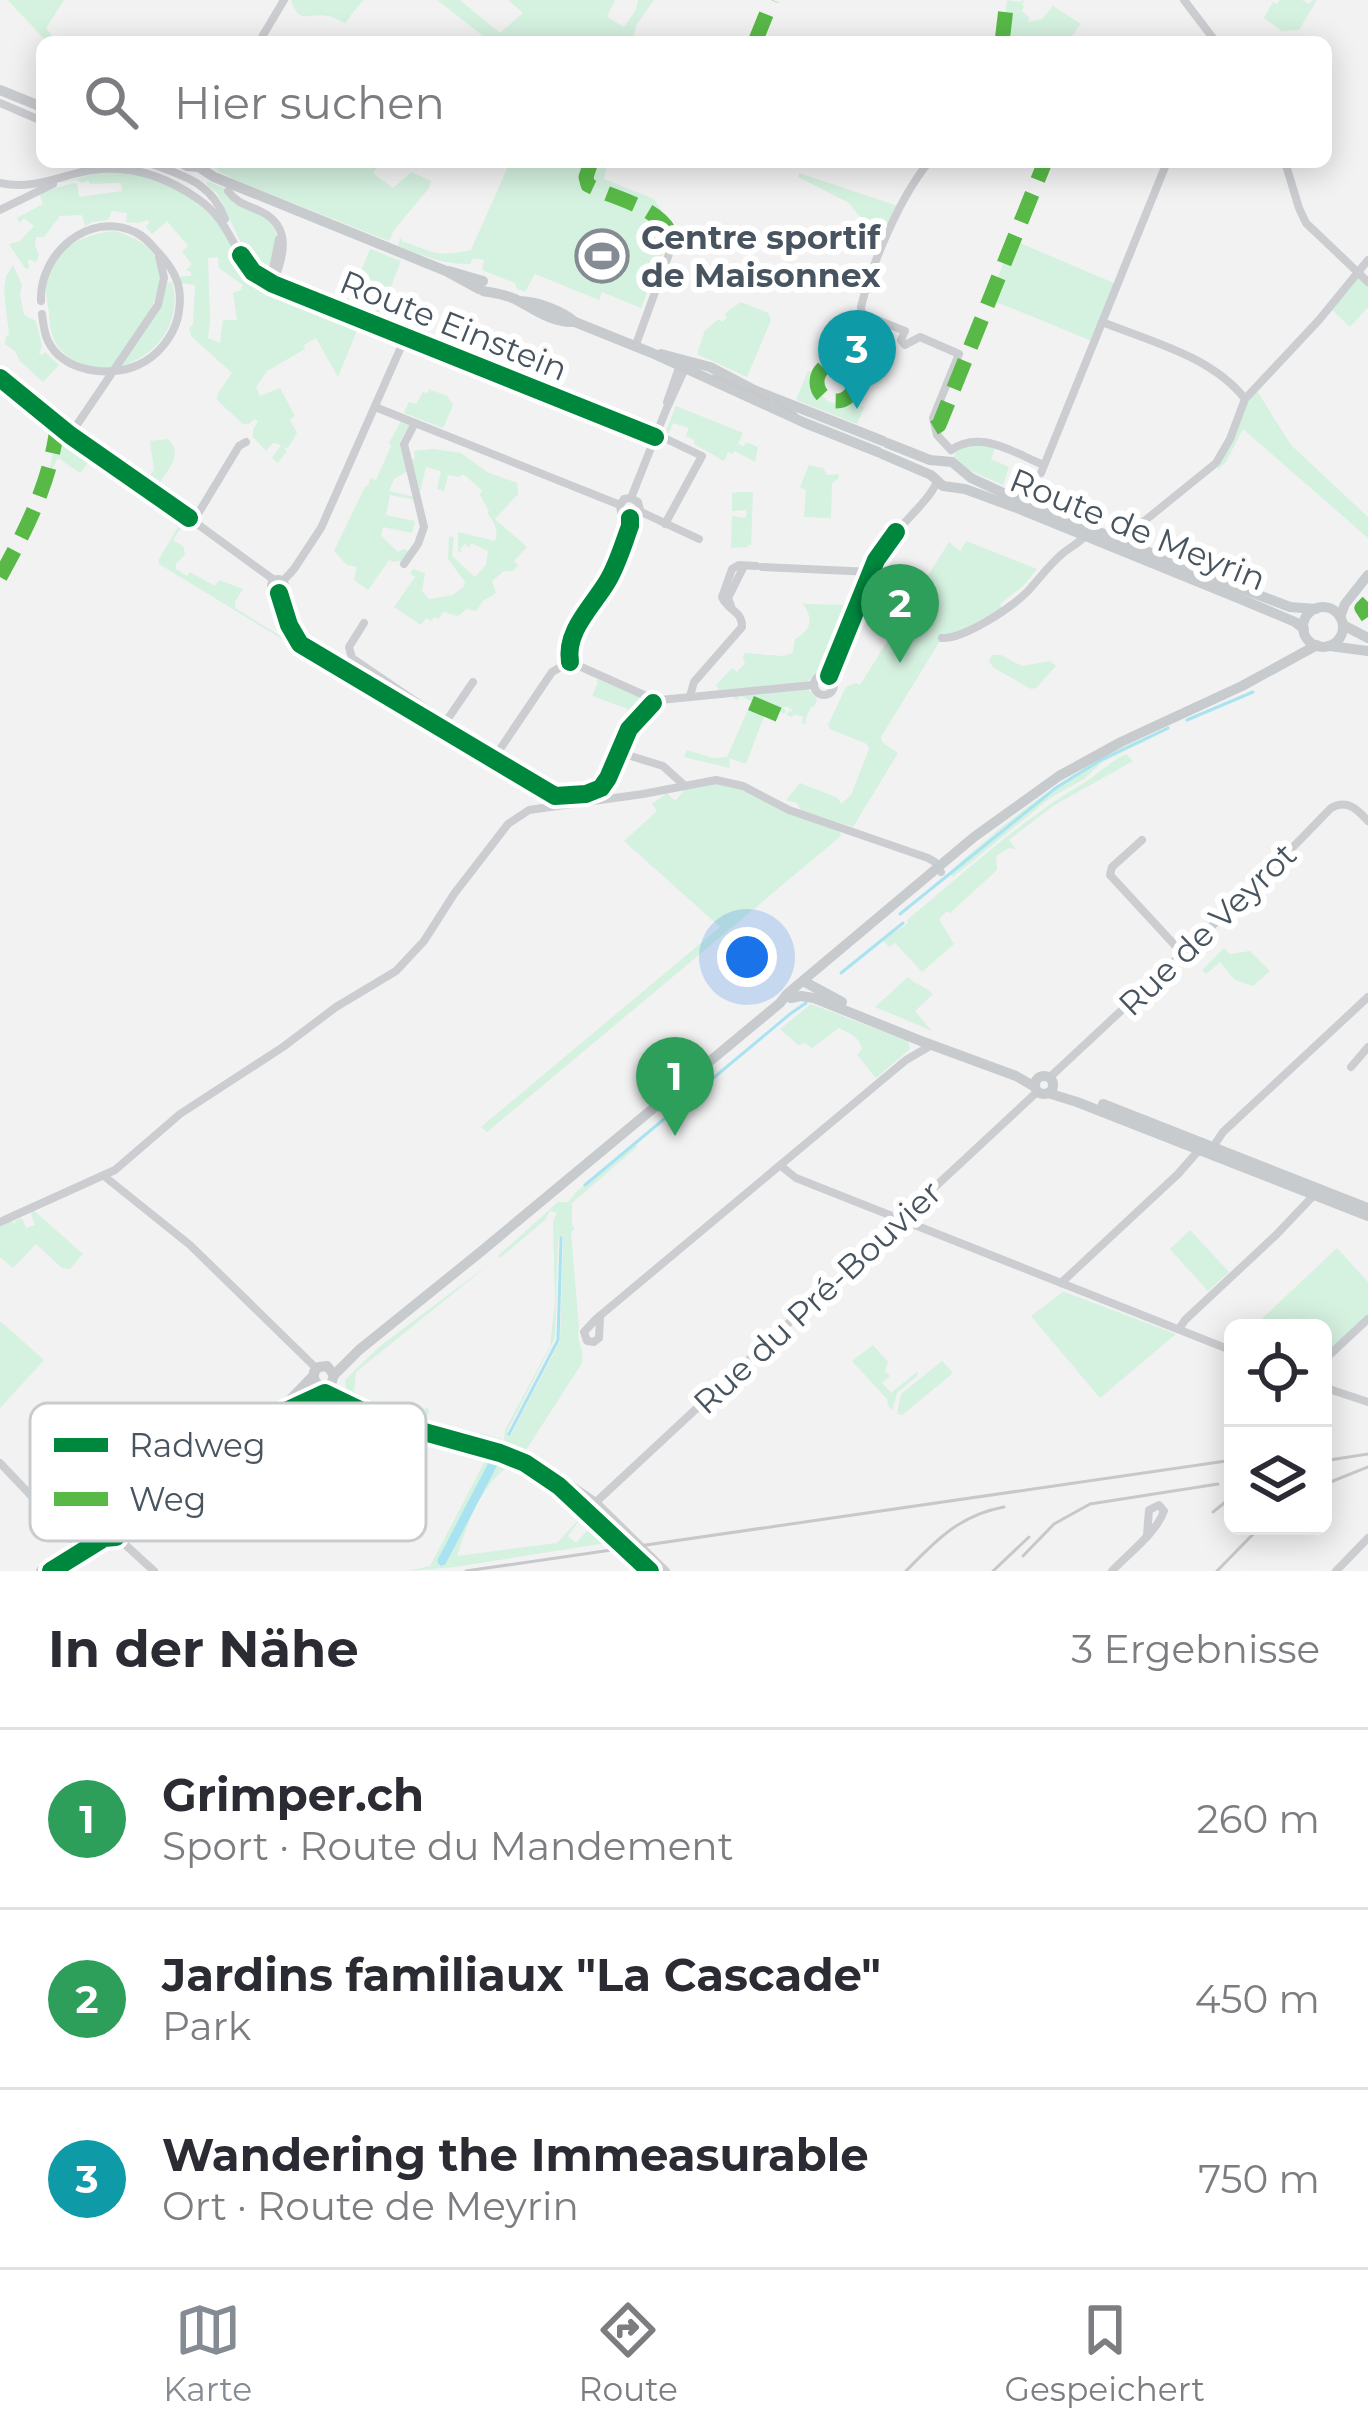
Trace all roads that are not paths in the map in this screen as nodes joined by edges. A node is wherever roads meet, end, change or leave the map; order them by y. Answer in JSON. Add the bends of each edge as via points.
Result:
{"nodes":[{"id":1,"x":284,"y":0,"type":"edge"},
{"id":2,"x":1184,"y":0,"type":"edge"},
{"id":3,"x":263,"y":36,"type":"edge"},
{"id":4,"x":1211,"y":36,"type":"edge"},
{"id":5,"x":0,"y":90,"type":"edge"},
{"id":6,"x":0,"y":103,"type":"edge"},
{"id":7,"x":36,"y":105,"type":"edge"},
{"id":8,"x":36,"y":118,"type":"edge"},
{"id":9,"x":161,"y":168,"type":"edge"},
{"id":10,"x":211,"y":168,"type":"edge"},
{"id":11,"x":925,"y":168,"type":"edge"},
{"id":12,"x":1165,"y":168,"type":"edge"},
{"id":13,"x":1288,"y":168,"type":"edge"},
{"id":14,"x":64,"y":177,"type":"junction"},
{"id":15,"x":0,"y":183,"type":"edge"},
{"id":16,"x":229,"y":187,"type":"junction"},
{"id":17,"x":0,"y":210,"type":"edge"},
{"id":18,"x":227,"y":226,"type":"junction"},
{"id":19,"x":673,"y":243,"type":"dead end"},
{"id":20,"x":157,"y":251,"type":"junction"},
{"id":21,"x":1368,"y":260,"type":"edge"},
{"id":22,"x":1356,"y":272,"type":"junction"},
{"id":23,"x":269,"y":282,"type":"junction"},
{"id":24,"x":1368,"y":282,"type":"edge"},
{"id":25,"x":41,"y":301,"type":"dead end"},
{"id":26,"x":41,"y":314,"type":"dead end"},
{"id":27,"x":1102,"y":322,"type":"junction"},
{"id":28,"x":405,"y":338,"type":"junction"},
{"id":29,"x":635,"y":347,"type":"junction"},
{"id":30,"x":684,"y":364,"type":"junction"},
{"id":31,"x":0,"y":378,"type":"edge"},
{"id":32,"x":1245,"y":399,"type":"junction"},
{"id":33,"x":374,"y":407,"type":"junction"},
{"id":34,"x":415,"y":423,"type":"junction"},
{"id":35,"x":70,"y":435,"type":"junction"},
{"id":36,"x":655,"y":436,"type":"junction"},
{"id":37,"x":246,"y":442,"type":"dead end"},
{"id":38,"x":883,"y":448,"type":"junction"},
{"id":39,"x":951,"y":461,"type":"junction"},
{"id":40,"x":941,"y":483,"type":"junction"},
{"id":41,"x":631,"y":498,"type":"junction"},
{"id":42,"x":620,"y":505,"type":"junction"},
{"id":43,"x":639,"y":511,"type":"junction"},
{"id":44,"x":630,"y":518,"type":"junction"},
{"id":45,"x":194,"y":519,"type":"junction"},
{"id":46,"x":665,"y":524,"type":"junction"},
{"id":47,"x":1085,"y":536,"type":"junction"},
{"id":48,"x":699,"y":539,"type":"dead end"},
{"id":49,"x":1125,"y":541,"type":"junction"},
{"id":50,"x":404,"y":564,"type":"dead end"},
{"id":51,"x":872,"y":572,"type":"junction"},
{"id":52,"x":1368,"y":575,"type":"edge"},
{"id":53,"x":279,"y":580,"type":"junction"},
{"id":54,"x":1358,"y":586,"type":"junction"},
{"id":55,"x":1322,"y":608,"type":"junction"},
{"id":56,"x":1341,"y":621,"type":"junction"},
{"id":57,"x":364,"y":623,"type":"dead end"},
{"id":58,"x":1305,"y":632,"type":"junction"},
{"id":59,"x":942,"y":638,"type":"dead end"},
{"id":60,"x":1368,"y":638,"type":"edge"},
{"id":61,"x":1322,"y":645,"type":"junction"},
{"id":62,"x":1368,"y":651,"type":"edge"},
{"id":63,"x":570,"y":662,"type":"junction"},
{"id":64,"x":1276,"y":667,"type":"junction"},
{"id":65,"x":829,"y":676,"type":"junction"},
{"id":66,"x":473,"y":682,"type":"dead end"},
{"id":67,"x":813,"y":685,"type":"junction"},
{"id":68,"x":690,"y":696,"type":"junction"},
{"id":69,"x":652,"y":701,"type":"junction"},
{"id":70,"x":444,"y":726,"type":"junction"},
{"id":71,"x":619,"y":752,"type":"junction"},
{"id":72,"x":492,"y":761,"type":"junction"},
{"id":73,"x":684,"y":785,"type":"junction"},
{"id":74,"x":1368,"y":821,"type":"edge"},
{"id":75,"x":1142,"y":840,"type":"dead end"},
{"id":76,"x":940,"y":870,"type":"junction"},
{"id":77,"x":1183,"y":954,"type":"junction"},
{"id":78,"x":810,"y":988,"type":"junction"},
{"id":79,"x":1368,"y":997,"type":"edge"},
{"id":80,"x":785,"y":1001,"type":"junction"},
{"id":81,"x":930,"y":1042,"type":"junction"},
{"id":82,"x":1368,"y":1047,"type":"edge"},
{"id":83,"x":1351,"y":1067,"type":"dead end"},
{"id":84,"x":1043,"y":1085,"type":"junction"},
{"id":85,"x":1213,"y":1147,"type":"junction"},
{"id":86,"x":1199,"y":1150,"type":"junction"},
{"id":87,"x":781,"y":1166,"type":"junction"},
{"id":88,"x":104,"y":1176,"type":"junction"},
{"id":89,"x":1314,"y":1195,"type":"junction"},
{"id":90,"x":1368,"y":1212,"type":"edge"},
{"id":91,"x":900,"y":1220,"type":"junction"},
{"id":92,"x":0,"y":1222,"type":"edge"},
{"id":93,"x":1061,"y":1283,"type":"junction"},
{"id":94,"x":600,"y":1317,"type":"dead end"},
{"id":95,"x":1368,"y":1318,"type":"edge"},
{"id":96,"x":1179,"y":1329,"type":"junction"},
{"id":97,"x":1224,"y":1347,"type":"edge"},
{"id":98,"x":1332,"y":1352,"type":"edge"},
{"id":99,"x":324,"y":1377,"type":"junction"},
{"id":100,"x":1332,"y":1390,"type":"edge"},
{"id":101,"x":1368,"y":1402,"type":"edge"},
{"id":102,"x":287,"y":1403,"type":"edge"},
{"id":103,"x":359,"y":1403,"type":"edge"},
{"id":104,"x":426,"y":1427,"type":"edge"},
{"id":105,"x":0,"y":1463,"type":"edge"},
{"id":106,"x":30,"y":1494,"type":"edge"},
{"id":107,"x":596,"y":1502,"type":"junction"},
{"id":108,"x":1147,"y":1535,"type":"dead end"},
{"id":109,"x":1368,"y":1538,"type":"edge"},
{"id":110,"x":74,"y":1541,"type":"edge"},
{"id":111,"x":89,"y":1541,"type":"edge"},
{"id":112,"x":121,"y":1541,"type":"edge"},
{"id":113,"x":80,"y":1547,"type":"junction"},
{"id":114,"x":41,"y":1571,"type":"edge"},
{"id":115,"x":154,"y":1571,"type":"edge"},
{"id":116,"x":667,"y":1571,"type":"edge"},
{"id":117,"x":1112,"y":1571,"type":"edge"},
{"id":118,"x":1336,"y":1571,"type":"edge"}],
"edges":[{"from":1,"to":3,"type":"street"},
{"from":2,"to":4,"type":"street"},
{"from":5,"to":7,"type":"main road"},
{"from":6,"to":8,"type":"street"},
{"from":9,"to":18,"type":"street","via":[[210,192]]},
{"from":10,"to":16,"type":"main road","name":"Route de Meyrin"},
{"from":11,"to":39,"type":"street","via":[[861,306],[862,314],[905,331],[905,345],[920,337],[959,355],[934,418]]},
{"from":12,"to":27,"type":"street"},
{"from":13,"to":22,"type":"street","via":[[1303,219]]},
{"from":14,"to":15,"type":"street"},
{"from":14,"to":17,"type":"street"},
{"from":14,"to":18,"type":"street","via":[[147,172],[202,201]]},
{"from":16,"to":23,"type":"street","via":[[234,200],[265,213],[283,237]]},
{"from":16,"to":29,"type":"main road","name":"Route de Meyrin"},
{"from":18,"to":23,"type":"street","name":"Route Einstein","via":[[249,268]]},
{"from":19,"to":29,"type":"street"},
{"from":20,"to":25,"type":"street","via":[[134,231],[88,231],[56,253]]},
{"from":20,"to":26,"type":"street","via":[[174,270],[179,308],[172,333],[145,363],[112,372],[74,364],[48,341]]},
{"from":20,"to":35,"type":"street","via":[[163,295]]},
{"from":21,"to":22,"type":"street"},
{"from":22,"to":24,"type":"street"},
{"from":22,"to":32,"type":"street"},
{"from":23,"to":28,"type":"street","name":"Route Einstein"},
{"from":27,"to":32,"type":"street","via":[[1196,360]]},
{"from":27,"to":39,"type":"street","via":[[1042,469],[982,440],[969,441]]},
{"from":28,"to":33,"type":"street"},
{"from":28,"to":36,"type":"street","name":"Route Einstein"},
{"from":29,"to":30,"type":"main road","name":"Route de Meyrin"},
{"from":30,"to":36,"type":"street"},
{"from":30,"to":38,"type":"main road","name":"Route de Meyrin"},
{"from":31,"to":35,"type":"street"},
{"from":32,"to":49,"type":"street","via":[[1216,463]]},
{"from":33,"to":34,"type":"street"},
{"from":33,"to":53,"type":"street","via":[[321,528]]},
{"from":34,"to":42,"type":"street"},
{"from":34,"to":50,"type":"street","via":[[404,444],[424,527]]},
{"from":35,"to":45,"type":"street"},
{"from":36,"to":41,"type":"street"},
{"from":36,"to":46,"type":"street","name":"Route Einstein","via":[[702,456]]},
{"from":37,"to":45,"type":"street"},
{"from":38,"to":39,"type":"main road","name":"Route de Meyrin"},
{"from":38,"to":40,"type":"main road","name":"Route de Meyrin"},
{"from":39,"to":40,"type":"main road","via":[[936,468]]},
{"from":39,"to":40,"type":"main road","name":"Route de Meyrin","via":[[959,479]]},
{"from":39,"to":49,"type":"main road","name":"Route de Meyrin","via":[[971,478]]},
{"from":40,"to":47,"type":"main road","name":"Route de Meyrin"},
{"from":40,"to":51,"type":"street"},
{"from":41,"to":42,"type":"street"},
{"from":41,"to":43,"type":"street"},
{"from":42,"to":44,"type":"street"},
{"from":43,"to":44,"type":"street"},
{"from":43,"to":46,"type":"street"},
{"from":44,"to":63,"type":"street","via":[[611,574],[579,624]]},
{"from":45,"to":53,"type":"street"},
{"from":46,"to":48,"type":"street"},
{"from":47,"to":58,"type":"main road","name":"Route de Meyrin"},
{"from":47,"to":59,"type":"street","via":[[1012,603]]},
{"from":49,"to":55,"type":"main road","name":"Route de Meyrin","via":[[1290,607]]},
{"from":51,"to":65,"type":"street"},
{"from":51,"to":68,"type":"street","via":[[736,566],[722,597],[742,627]]},
{"from":52,"to":54,"type":"main road"},
{"from":53,"to":70,"type":"street","via":[[300,644]]},
{"from":54,"to":55,"type":"main road"},
{"from":54,"to":56,"type":"main road"},
{"from":55,"to":56,"type":"main road"},
{"from":55,"to":58,"type":"main road","via":[[1305,620]]},
{"from":56,"to":60,"type":"main road"},
{"from":56,"to":61,"type":"main road","via":[[1339,638]]},
{"from":57,"to":70,"type":"street","via":[[349,647],[352,658]]},
{"from":58,"to":61,"type":"main road"},
{"from":58,"to":64,"type":"main road"},
{"from":61,"to":62,"type":"main road"},
{"from":61,"to":64,"type":"main road"},
{"from":63,"to":69,"type":"street"},
{"from":63,"to":72,"type":"street","via":[[552,672]]},
{"from":64,"to":76,"type":"main road","via":[[1083,762]]},
{"from":65,"to":67,"type":"street"},
{"from":65,"to":67,"type":"street","via":[[828,695]]},
{"from":66,"to":70,"type":"street"},
{"from":67,"to":68,"type":"street"},
{"from":68,"to":69,"type":"street"},
{"from":69,"to":71,"type":"street"},
{"from":70,"to":72,"type":"street"},
{"from":71,"to":72,"type":"street","via":[[601,788],[565,797]]},
{"from":71,"to":73,"type":"street","via":[[663,766]]},
{"from":73,"to":76,"type":"street","via":[[738,784],[928,858]]},
{"from":73,"to":88,"type":"street","via":[[521,814],[401,967],[188,1108]]},
{"from":74,"to":77,"type":"street","name":"Rue de Veyrot","via":[[1356,808],[1330,808]]},
{"from":75,"to":77,"type":"street","via":[[1110,875]]},
{"from":76,"to":78,"type":"main road"},
{"from":76,"to":78,"type":"main road"},
{"from":77,"to":84,"type":"street","name":"Rue de Veyrot"},
{"from":78,"to":80,"type":"main road"},
{"from":78,"to":80,"type":"main road"},
{"from":78,"to":81,"type":"main road"},
{"from":79,"to":85,"type":"street"},
{"from":80,"to":99,"type":"main road"},
{"from":81,"to":84,"type":"main road"},
{"from":81,"to":87,"type":"street"},
{"from":82,"to":83,"type":"street"},
{"from":84,"to":85,"type":"main road"},
{"from":84,"to":86,"type":"main road"},
{"from":84,"to":91,"type":"street","name":"Rue du Pré-Bouvier"},
{"from":85,"to":90,"type":"main road"},
{"from":86,"to":89,"type":"main road"},
{"from":86,"to":93,"type":"street"},
{"from":87,"to":91,"type":"street"},
{"from":87,"to":94,"type":"street"},
{"from":88,"to":92,"type":"street"},
{"from":88,"to":99,"type":"street","via":[[178,1234]]},
{"from":89,"to":90,"type":"main road"},
{"from":89,"to":96,"type":"street"},
{"from":91,"to":93,"type":"street"},
{"from":91,"to":107,"type":"street","name":"Rue du Pré-Bouvier"},
{"from":93,"to":96,"type":"street"},
{"from":95,"to":98,"type":"street"},
{"from":96,"to":97,"type":"street"},
{"from":99,"to":102,"type":"main road"},
{"from":99,"to":103,"type":"street"},
{"from":100,"to":101,"type":"street"},
{"from":104,"to":107,"type":"street","via":[[517,1454]]},
{"from":105,"to":106,"type":"street"},
{"from":107,"to":116,"type":"street"},
{"from":108,"to":117,"type":"street"},
{"from":109,"to":118,"type":"street"},
{"from":110,"to":113,"type":"street"},
{"from":111,"to":113,"type":"main road"},
{"from":112,"to":115,"type":"street"},
{"from":113,"to":114,"type":"main road"}]}
